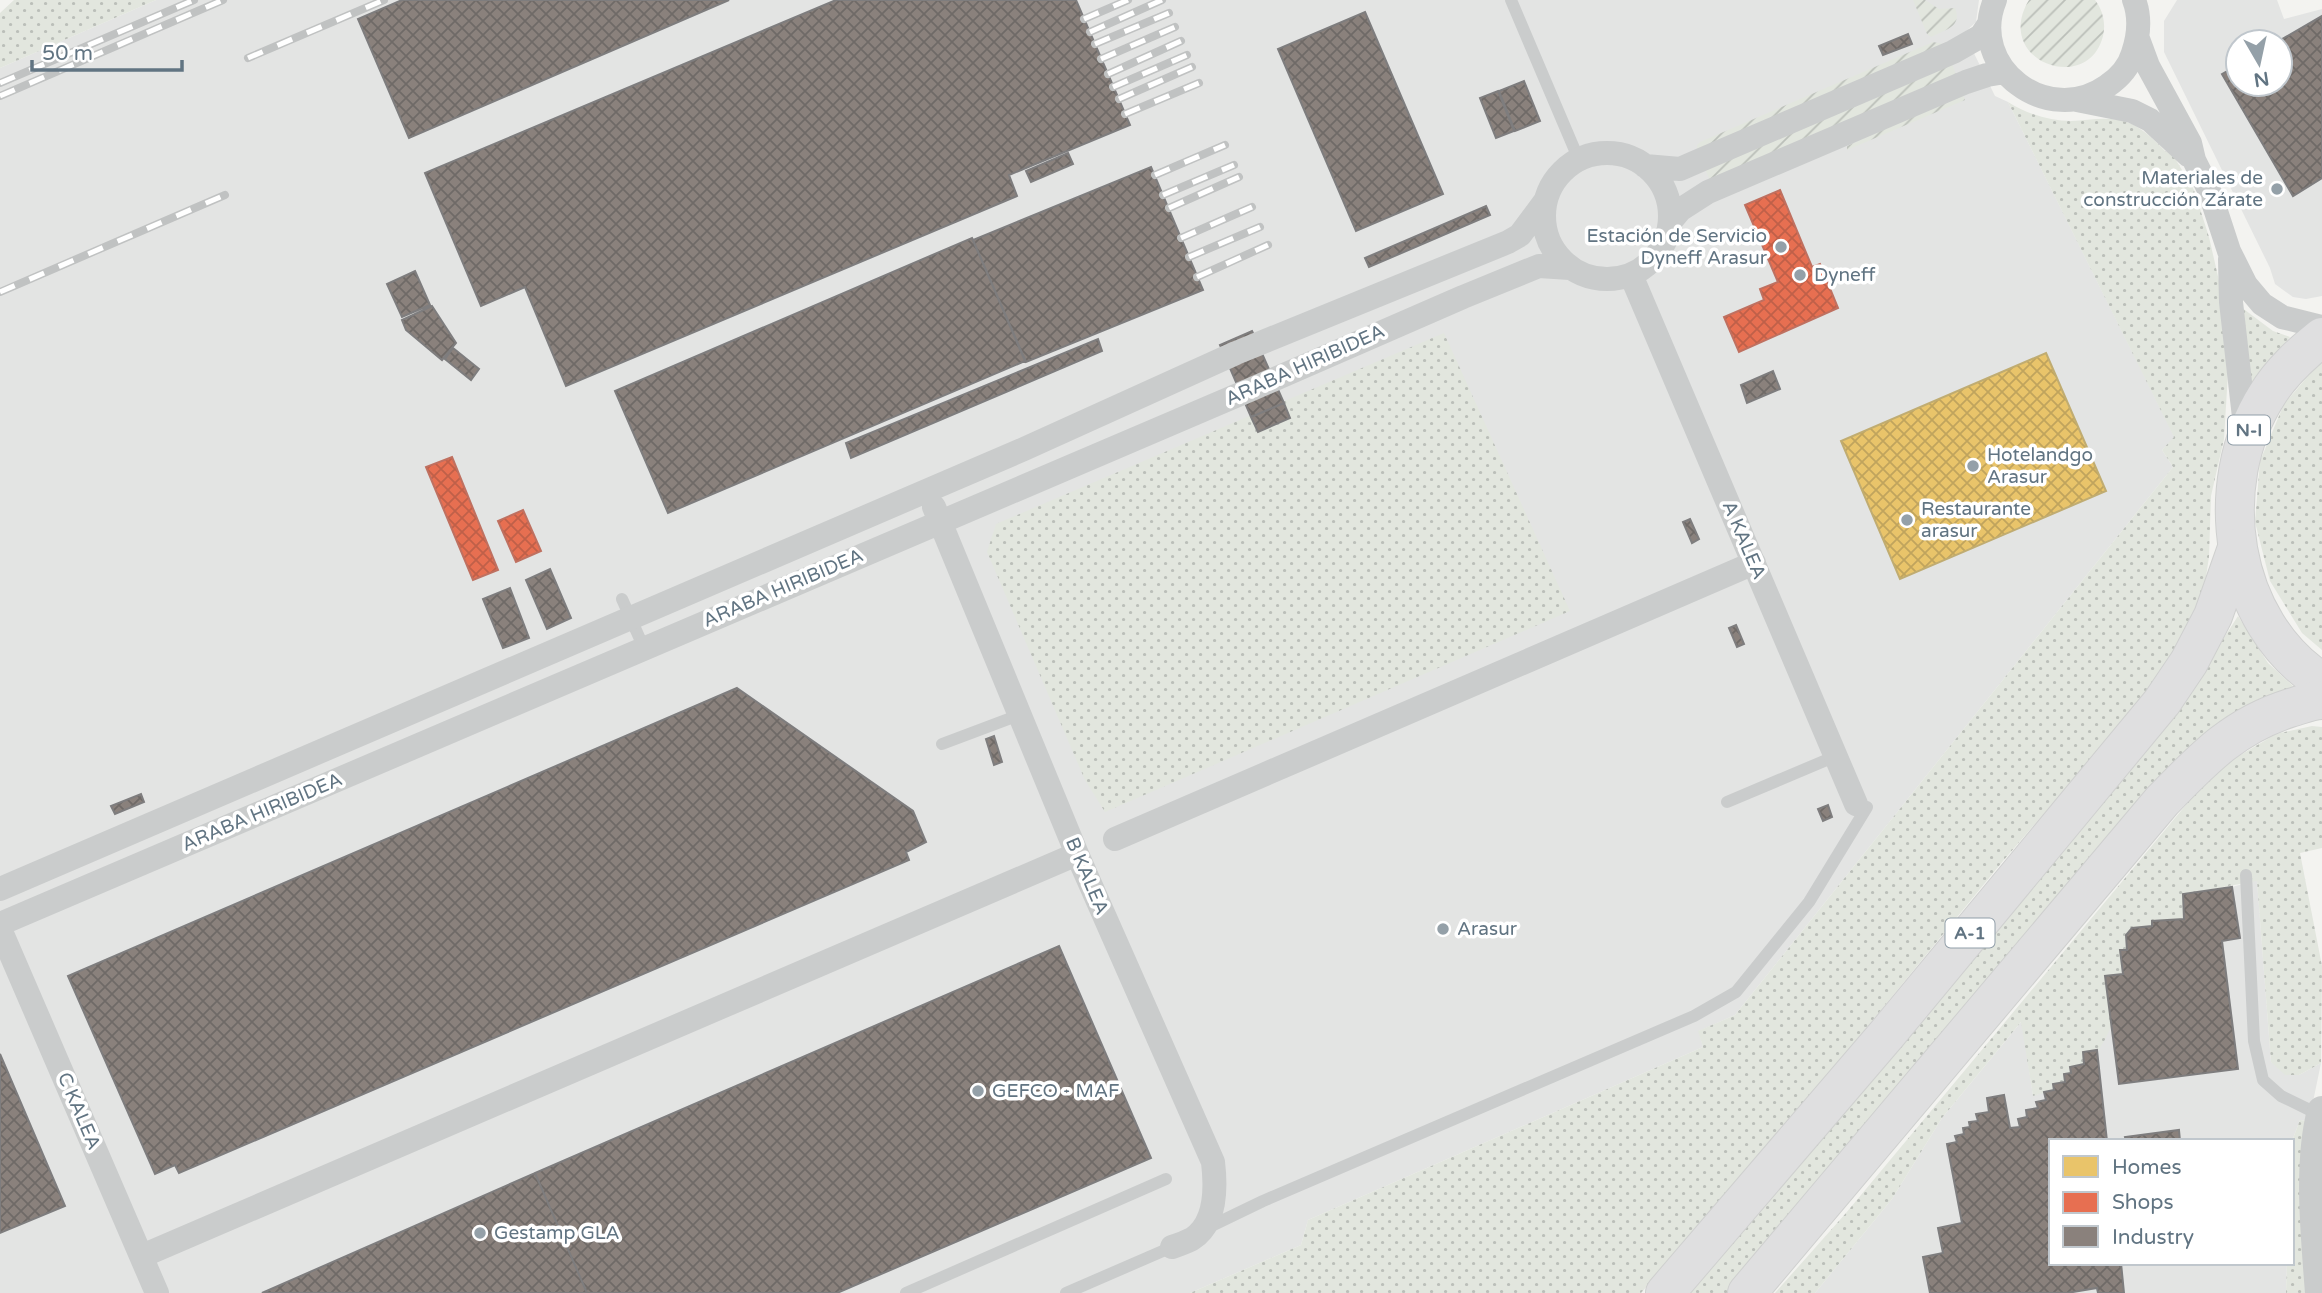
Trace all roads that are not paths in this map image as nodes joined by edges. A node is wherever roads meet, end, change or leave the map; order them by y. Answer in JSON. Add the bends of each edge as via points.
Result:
{"nodes":[{"id":1,"x":1511,"y":0,"type":"edge"},
{"id":2,"x":2134,"y":0,"type":"edge"},
{"id":3,"x":2156,"y":0,"type":"edge"},
{"id":4,"x":1990,"y":8,"type":"edge"},
{"id":5,"x":2139,"y":34,"type":"junction"},
{"id":6,"x":2006,"y":72,"type":"junction"},
{"id":7,"x":2076,"y":100,"type":"junction"},
{"id":8,"x":1579,"y":160,"type":"junction"},
{"id":9,"x":2194,"y":160,"type":"junction"},
{"id":10,"x":1645,"y":166,"type":"junction"},
{"id":11,"x":1546,"y":200,"type":"junction"},
{"id":12,"x":1670,"y":222,"type":"junction"},
{"id":13,"x":2230,"y":251,"type":"junction"},
{"id":14,"x":1570,"y":268,"type":"junction"},
{"id":15,"x":1631,"y":275,"type":"junction"},
{"id":16,"x":2322,"y":327,"type":"edge"},
{"id":17,"x":2322,"y":337,"type":"edge"},
{"id":18,"x":2246,"y":437,"type":"junction"},
{"id":19,"x":927,"y":490,"type":"junction"},
{"id":20,"x":940,"y":521,"type":"junction"},
{"id":21,"x":2237,"y":548,"type":"junction"},
{"id":22,"x":1754,"y":563,"type":"junction"},
{"id":23,"x":627,"y":608,"type":"junction"},
{"id":24,"x":644,"y":648,"type":"junction"},
{"id":25,"x":2322,"y":682,"type":"edge"},
{"id":26,"x":2322,"y":700,"type":"edge"},
{"id":27,"x":1020,"y":715,"type":"junction"},
{"id":28,"x":942,"y":744,"type":"dead end"},
{"id":29,"x":1836,"y":756,"type":"junction"},
{"id":30,"x":1727,"y":802,"type":"dead end"},
{"id":31,"x":1862,"y":806,"type":"joint"},
{"id":32,"x":1115,"y":839,"type":"dead end"},
{"id":33,"x":1077,"y":854,"type":"junction"},
{"id":34,"x":2246,"y":875,"type":"dead end"},
{"id":35,"x":0,"y":889,"type":"edge"},
{"id":36,"x":0,"y":927,"type":"edge"},
{"id":37,"x":2322,"y":1114,"type":"edge"},
{"id":38,"x":1166,"y":1179,"type":"dead end"},
{"id":39,"x":1202,"y":1230,"type":"junction"},
{"id":40,"x":1172,"y":1247,"type":"joint"},
{"id":41,"x":142,"y":1256,"type":"junction"},
{"id":42,"x":157,"y":1293,"type":"edge"},
{"id":43,"x":906,"y":1293,"type":"edge"},
{"id":44,"x":1066,"y":1293,"type":"edge"},
{"id":45,"x":1665,"y":1293,"type":"edge"},
{"id":46,"x":1747,"y":1293,"type":"edge"},
{"id":47,"x":2320,"y":1293,"type":"edge"}],
"edges":[{"from":1,"to":8,"type":"lane"},
{"from":2,"to":5,"type":"street"},
{"from":3,"to":5,"type":"street"},
{"from":4,"to":6,"type":"street","via":[[1991,41]]},
{"from":4,"to":10,"type":"street","via":[[1981,36],[1962,47],[1680,169]]},
{"from":5,"to":7,"type":"street","via":[[2131,60],[2117,79]]},
{"from":5,"to":9,"type":"street","via":[[2148,66],[2190,143]]},
{"from":6,"to":7,"type":"street","via":[[2037,96]]},
{"from":6,"to":12,"type":"street","via":[[1966,82],[1708,192]]},
{"from":7,"to":9,"type":"street","via":[[2141,115]]},
{"from":8,"to":10,"type":"street","via":[[1614,154]]},
{"from":8,"to":11,"type":"street","via":[[1563,171]]},
{"from":9,"to":13,"type":"street"},
{"from":10,"to":12,"type":"street","via":[[1660,181],[1669,201]]},
{"from":11,"to":14,"type":"street","via":[[1548,238]]},
{"from":11,"to":19,"type":"street","name":"ARABA HIRIBIDEA","via":[[1520,234],[1508,242],[1236,353]]},
{"from":12,"to":15,"type":"street","via":[[1658,254]]},
{"from":13,"to":16,"type":"street","via":[[2246,285],[2262,304],[2282,317]]},
{"from":13,"to":18,"type":"street"},
{"from":14,"to":15,"type":"street","via":[[1589,277]]},
{"from":14,"to":20,"type":"street","name":"ARABA HIRIBIDEA","via":[[1539,267],[1521,273]]},
{"from":15,"to":22,"type":"street","name":"A KALEA"},
{"from":17,"to":18,"type":"highway","number":"N-I","via":[[2296,358],[2267,395]]},
{"from":18,"to":21,"type":"highway","number":"N-I","via":[[2236,473],[2233,511]]},
{"from":19,"to":20,"type":"street","name":"B KALEA"},
{"from":19,"to":23,"type":"street","name":"ARABA HIRIBIDEA"},
{"from":20,"to":24,"type":"street","name":"ARABA HIRIBIDEA"},
{"from":20,"to":27,"type":"street","name":"B KALEA"},
{"from":21,"to":25,"type":"highway","number":"N-I","via":[[2247,586],[2264,620],[2287,652]]},
{"from":21,"to":45,"type":"highway","number":"A-1","via":[[2213,616],[2162,702]]},
{"from":22,"to":29,"type":"street","name":"A KALEA"},
{"from":22,"to":32,"type":"street"},
{"from":23,"to":24,"type":"lane"},
{"from":23,"to":35,"type":"street","name":"ARABA HIRIBIDEA"},
{"from":24,"to":36,"type":"street","name":"ARABA HIRIBIDEA"},
{"from":26,"to":46,"type":"highway","via":[[2250,724],[2198,763]]},
{"from":27,"to":28,"type":"lane"},
{"from":27,"to":33,"type":"street","name":"B KALEA"},
{"from":29,"to":30,"type":"lane"},
{"from":29,"to":31,"type":"street","name":"A KALEA"},
{"from":31,"to":39,"type":"lane","via":[[1809,902],[1735,992],[1694,1016]]},
{"from":33,"to":39,"type":"street","name":"B KALEA","via":[[1213,1162],[1216,1189]]},
{"from":33,"to":41,"type":"street"},
{"from":34,"to":37,"type":"lane","via":[[2253,1041],[2263,1080],[2281,1096]]},
{"from":36,"to":41,"type":"street","name":"C KALEA"},
{"from":37,"to":47,"type":"street","via":[[2315,1186]]},
{"from":38,"to":43,"type":"lane"},
{"from":39,"to":40,"type":"street"},
{"from":40,"to":44,"type":"lane"},
{"from":41,"to":42,"type":"street","name":"C KALEA"}]}
